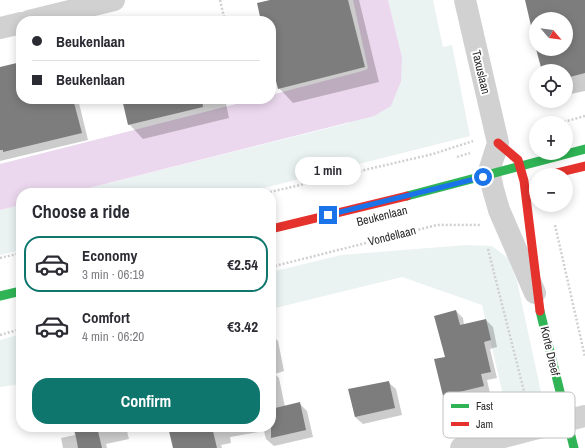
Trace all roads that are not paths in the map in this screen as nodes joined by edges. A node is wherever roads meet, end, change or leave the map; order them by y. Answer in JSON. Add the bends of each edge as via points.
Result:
{"nodes":[{"id":1,"x":114,"y":0,"type":"edge"},
{"id":2,"x":465,"y":0,"type":"edge"},
{"id":3,"x":82,"y":4,"type":"edge"},
{"id":4,"x":45,"y":16,"type":"edge"},
{"id":5,"x":16,"y":24,"type":"edge"},
{"id":6,"x":0,"y":28,"type":"edge"},
{"id":7,"x":496,"y":138,"type":"junction"},
{"id":8,"x":585,"y":149,"type":"edge"},
{"id":9,"x":585,"y":166,"type":"edge"},
{"id":10,"x":520,"y":167,"type":"junction"},
{"id":11,"x":573,"y":169,"type":"edge"},
{"id":12,"x":529,"y":180,"type":"edge"},
{"id":13,"x":524,"y":181,"type":"junction"},
{"id":14,"x":496,"y":185,"type":"junction"},
{"id":15,"x":276,"y":228,"type":"edge"},
{"id":16,"x":16,"y":292,"type":"edge"},
{"id":17,"x":0,"y":296,"type":"edge"},
{"id":18,"x":538,"y":301,"type":"junction"},
{"id":19,"x":567,"y":392,"type":"edge"},
{"id":20,"x":576,"y":419,"type":"edge"},
{"id":21,"x":575,"y":434,"type":"edge"},
{"id":22,"x":499,"y":438,"type":"edge"},
{"id":23,"x":575,"y":438,"type":"edge"},
{"id":24,"x":461,"y":448,"type":"edge"},
{"id":25,"x":574,"y":448,"type":"edge"}],
"edges":[{"from":1,"to":3,"type":"street"},
{"from":2,"to":7,"type":"street","name":"Taxuslaan"},
{"from":3,"to":4,"type":"street"},
{"from":5,"to":6,"type":"street"},
{"from":7,"to":10,"type":"street","via":[[518,160]]},
{"from":7,"to":14,"type":"street","via":[[489,170]]},
{"from":8,"to":10,"type":"street","name":"Beukenlaan"},
{"from":9,"to":11,"type":"street"},
{"from":10,"to":13,"type":"street"},
{"from":10,"to":14,"type":"street","name":"Beukenlaan"},
{"from":12,"to":13,"type":"street","name":"Beukenlaan"},
{"from":13,"to":14,"type":"street","name":"Beukenlaan"},
{"from":13,"to":18,"type":"street","name":"Korte Dreef"},
{"from":14,"to":15,"type":"street","name":"Beukenlaan"},
{"from":14,"to":18,"type":"street","name":"Korte Dreef","via":[[499,210]]},
{"from":16,"to":17,"type":"street"},
{"from":18,"to":19,"type":"street","name":"Korte Dreef"},
{"from":20,"to":21,"type":"street","name":"Korte Dreef"},
{"from":22,"to":24,"type":"street"},
{"from":23,"to":25,"type":"street","name":"Korte Dreef"}]}
